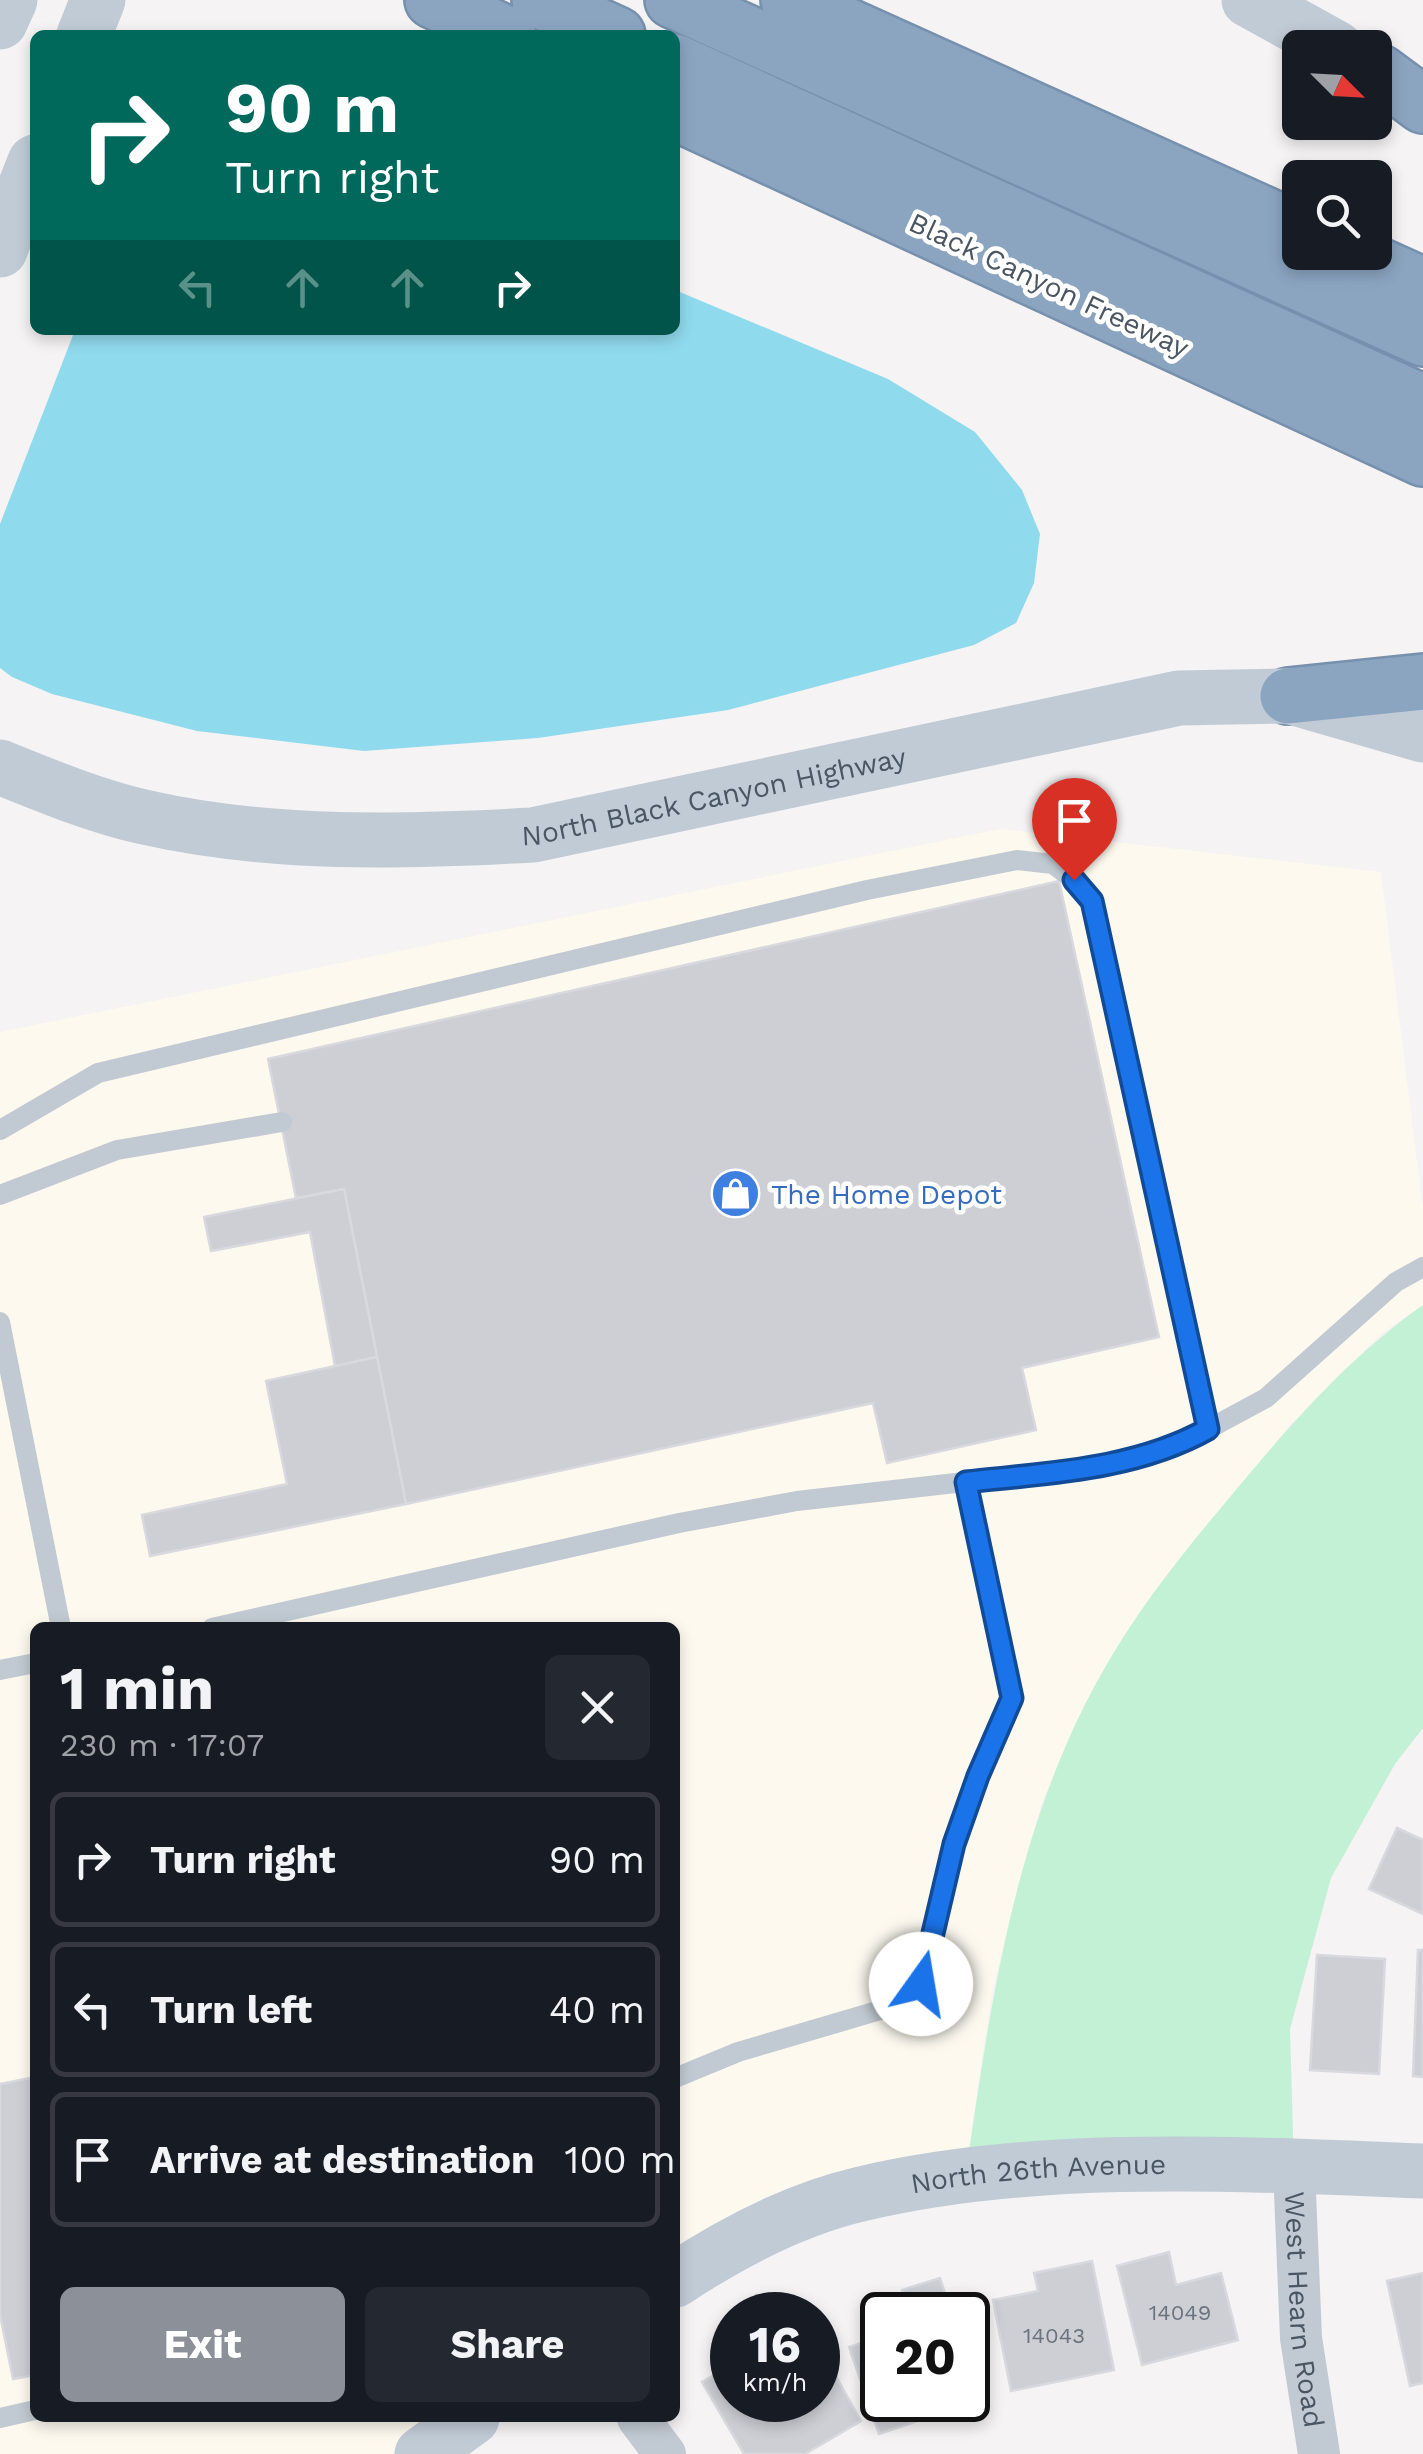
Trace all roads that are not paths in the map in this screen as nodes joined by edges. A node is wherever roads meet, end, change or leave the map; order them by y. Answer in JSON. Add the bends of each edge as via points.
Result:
{"nodes":[{"id":1,"x":10,"y":0,"type":"edge"},
{"id":2,"x":98,"y":0,"type":"edge"},
{"id":3,"x":433,"y":0,"type":"edge"},
{"id":4,"x":540,"y":0,"type":"edge"},
{"id":5,"x":673,"y":0,"type":"edge"},
{"id":6,"x":789,"y":0,"type":"edge"},
{"id":7,"x":1250,"y":0,"type":"edge"},
{"id":8,"x":0,"y":22,"type":"edge"},
{"id":9,"x":86,"y":30,"type":"edge"},
{"id":10,"x":497,"y":30,"type":"edge"},
{"id":11,"x":606,"y":30,"type":"edge"},
{"id":12,"x":1305,"y":30,"type":"edge"},
{"id":13,"x":680,"y":64,"type":"edge"},
{"id":14,"x":1392,"y":81,"type":"edge"},
{"id":15,"x":1423,"y":105,"type":"edge"},
{"id":16,"x":680,"y":114,"type":"edge"},
{"id":17,"x":30,"y":175,"type":"edge"},
{"id":18,"x":1282,"y":223,"type":"edge"},
{"id":19,"x":0,"y":250,"type":"edge"},
{"id":20,"x":1388,"y":270,"type":"edge"},
{"id":21,"x":1423,"y":286,"type":"edge"},
{"id":22,"x":1423,"y":338,"type":"edge"},
{"id":23,"x":1423,"y":403,"type":"edge"},
{"id":24,"x":1423,"y":458,"type":"edge"},
{"id":25,"x":1423,"y":682,"type":"edge"},
{"id":26,"x":1288,"y":696,"type":"junction"},
{"id":27,"x":1423,"y":735,"type":"edge"},
{"id":28,"x":0,"y":767,"type":"edge"},
{"id":29,"x":282,"y":1122,"type":"dead end"},
{"id":30,"x":0,"y":1130,"type":"edge"},
{"id":31,"x":0,"y":1195,"type":"edge"},
{"id":32,"x":1423,"y":1267,"type":"edge"},
{"id":33,"x":0,"y":1322,"type":"edge"},
{"id":34,"x":1208,"y":1429,"type":"junction"},
{"id":35,"x":966,"y":1482,"type":"junction"},
{"id":36,"x":60,"y":1622,"type":"edge"},
{"id":37,"x":238,"y":1622,"type":"edge"},
{"id":38,"x":30,"y":1664,"type":"edge"},
{"id":39,"x":0,"y":1670,"type":"edge"},
{"id":40,"x":680,"y":2076,"type":"edge"},
{"id":41,"x":1294,"y":2168,"type":"junction"},
{"id":42,"x":1423,"y":2171,"type":"edge"},
{"id":43,"x":680,"y":2277,"type":"edge"},
{"id":44,"x":30,"y":2411,"type":"edge"},
{"id":45,"x":0,"y":2418,"type":"edge"},
{"id":46,"x":466,"y":2422,"type":"edge"},
{"id":47,"x":641,"y":2422,"type":"edge"},
{"id":48,"x":422,"y":2454,"type":"edge"},
{"id":49,"x":666,"y":2454,"type":"edge"},
{"id":50,"x":1319,"y":2454,"type":"edge"}],
"edges":[{"from":1,"to":8,"type":"main road"},
{"from":2,"to":9,"type":"main road"},
{"from":3,"to":10,"type":"highway"},
{"from":4,"to":11,"type":"highway"},
{"from":5,"to":22,"type":"highway"},
{"from":6,"to":18,"type":"highway"},
{"from":7,"to":12,"type":"main road"},
{"from":13,"to":23,"type":"highway"},
{"from":14,"to":15,"type":"highway"},
{"from":16,"to":24,"type":"highway","name":"Black Canyon Freeway"},
{"from":17,"to":19,"type":"main road"},
{"from":20,"to":21,"type":"highway"},
{"from":25,"to":26,"type":"highway"},
{"from":26,"to":27,"type":"main road","name":"North Black Canyon Highway"},
{"from":26,"to":28,"type":"main road","name":"North Black Canyon Highway","via":[[1178,698],[533,836],[343,842],[212,830],[144,817]]},
{"from":29,"to":31,"type":"lane","via":[[116,1150]]},
{"from":30,"to":34,"type":"lane","via":[[98,1073],[867,890],[1017,860],[1052,864],[1092,901]]},
{"from":32,"to":34,"type":"lane","via":[[1396,1282],[1266,1398]]},
{"from":33,"to":36,"type":"lane"},
{"from":34,"to":35,"type":"lane","via":[[1180,1445],[1096,1467]]},
{"from":35,"to":37,"type":"lane","via":[[679,1522]]},
{"from":35,"to":40,"type":"lane","via":[[1012,1698],[954,1844],[921,1984],[904,2002]]},
{"from":38,"to":39,"type":"lane"},
{"from":41,"to":42,"type":"main road","name":"North 26th Avenue"},
{"from":41,"to":43,"type":"main road","name":"North 26th Avenue","via":[[1115,2166],[966,2174],[858,2194],[778,2223]]},
{"from":41,"to":50,"type":"street","name":"West Hearn Road","via":[[1300,2338]]},
{"from":44,"to":45,"type":"lane"},
{"from":46,"to":48,"type":"main road"},
{"from":47,"to":49,"type":"street"}]}
